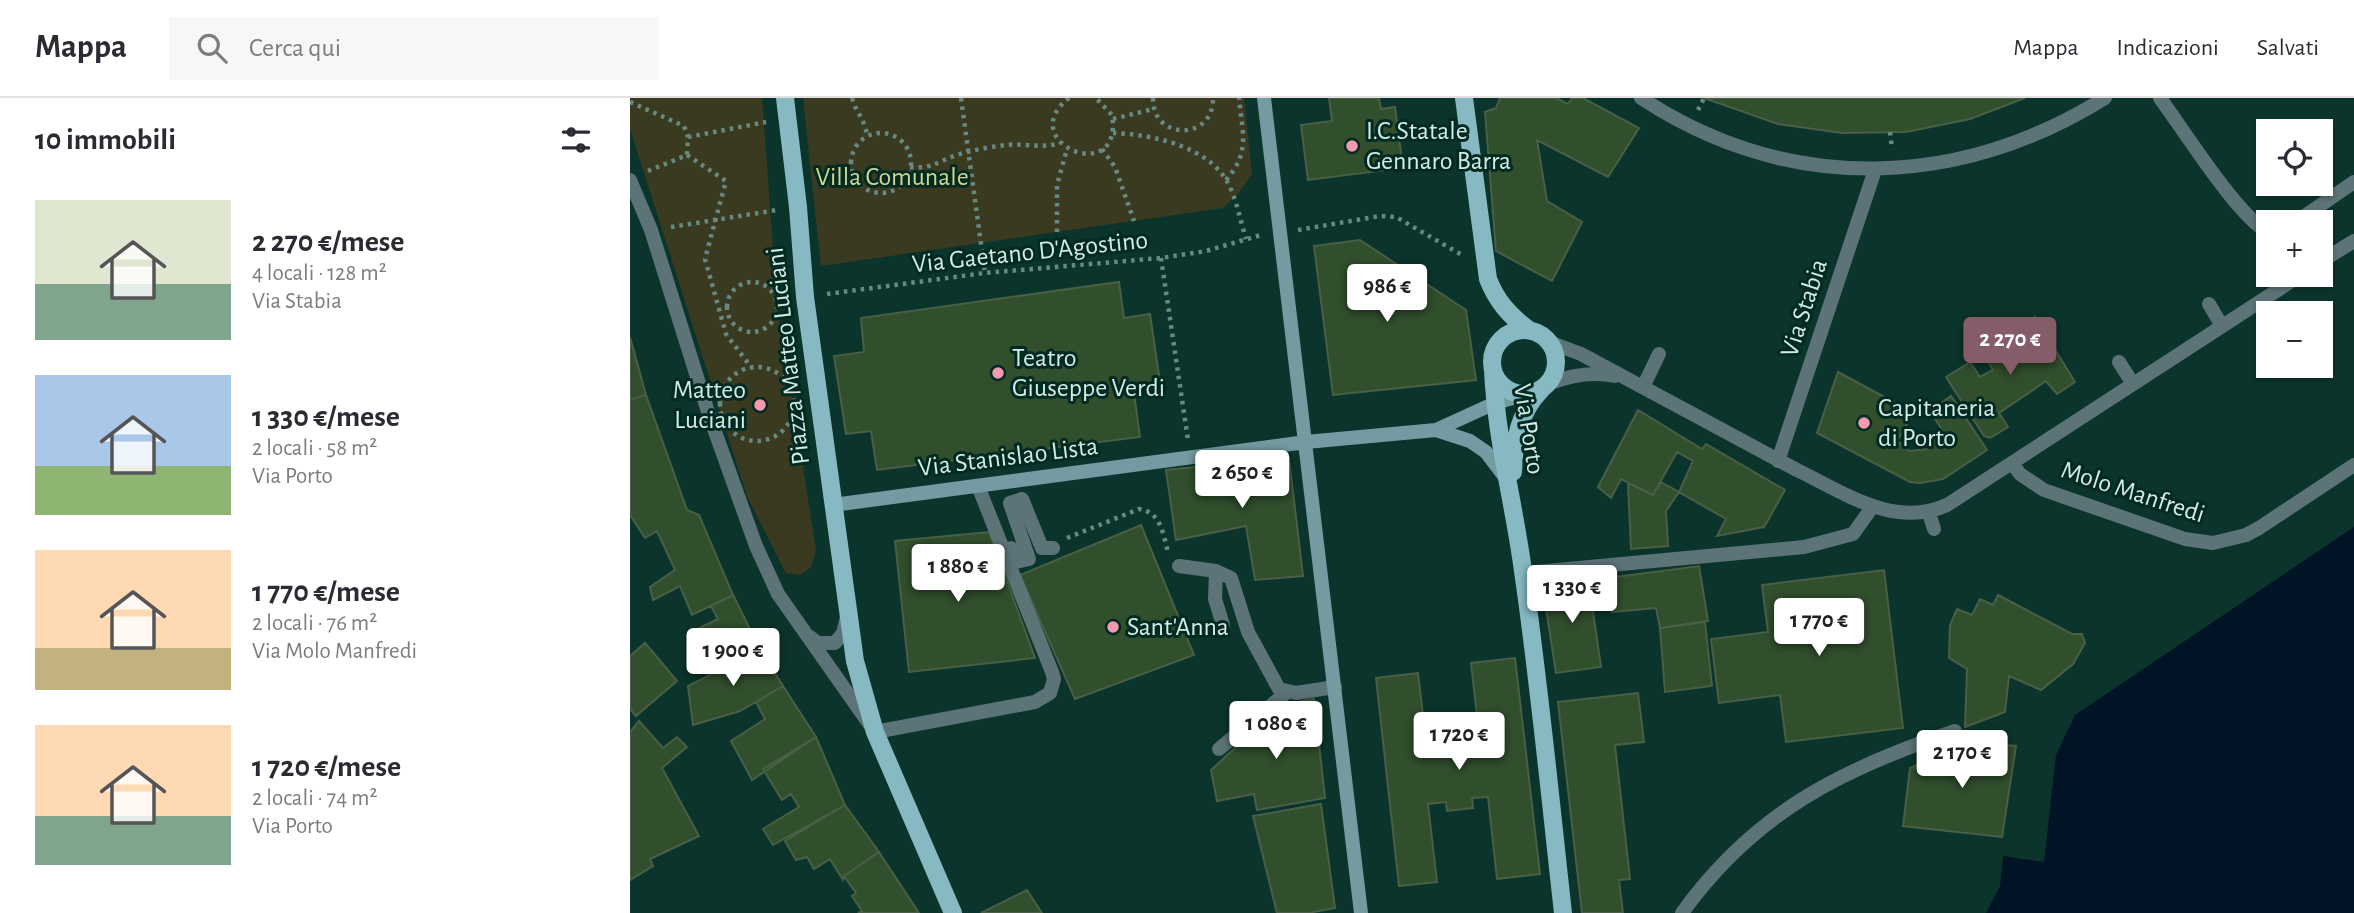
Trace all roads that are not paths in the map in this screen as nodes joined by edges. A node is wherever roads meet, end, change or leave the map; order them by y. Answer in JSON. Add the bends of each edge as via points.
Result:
{"nodes":[{"id":1,"x":785,"y":98,"type":"edge"},
{"id":2,"x":1265,"y":98,"type":"edge"},
{"id":3,"x":1464,"y":98,"type":"edge"},
{"id":4,"x":1641,"y":98,"type":"edge"},
{"id":5,"x":2105,"y":98,"type":"edge"},
{"id":6,"x":2160,"y":98,"type":"edge"},
{"id":7,"x":1875,"y":170,"type":"junction"},
{"id":8,"x":630,"y":180,"type":"edge"},
{"id":9,"x":2354,"y":182,"type":"edge"},
{"id":10,"x":635,"y":207,"type":"edge"},
{"id":11,"x":2313,"y":210,"type":"edge"},
{"id":12,"x":2256,"y":226,"type":"edge"},
{"id":13,"x":2354,"y":241,"type":"edge"},
{"id":14,"x":2333,"y":254,"type":"edge"},
{"id":15,"x":2282,"y":287,"type":"edge"},
{"id":16,"x":2209,"y":303,"type":"dead end"},
{"id":17,"x":2222,"y":326,"type":"junction"},
{"id":18,"x":1529,"y":330,"type":"junction"},
{"id":19,"x":1549,"y":342,"type":"junction"},
{"id":20,"x":1659,"y":354,"type":"dead end"},
{"id":21,"x":2119,"y":362,"type":"dead end"},
{"id":22,"x":1493,"y":370,"type":"junction"},
{"id":23,"x":1626,"y":378,"type":"junction"},
{"id":24,"x":2133,"y":384,"type":"junction"},
{"id":25,"x":1546,"y":386,"type":"junction"},
{"id":26,"x":1643,"y":387,"type":"junction"},
{"id":27,"x":1527,"y":394,"type":"junction"},
{"id":28,"x":1494,"y":403,"type":"junction"},
{"id":29,"x":1436,"y":430,"type":"junction"},
{"id":30,"x":1306,"y":443,"type":"junction"},
{"id":31,"x":1779,"y":461,"type":"junction"},
{"id":32,"x":2012,"y":463,"type":"junction"},
{"id":33,"x":2354,"y":465,"type":"edge"},
{"id":34,"x":983,"y":485,"type":"junction"},
{"id":35,"x":1513,"y":496,"type":"junction"},
{"id":36,"x":832,"y":505,"type":"junction"},
{"id":37,"x":1873,"y":506,"type":"junction"},
{"id":38,"x":1929,"y":513,"type":"junction"},
{"id":39,"x":1934,"y":529,"type":"dead end"},
{"id":40,"x":1059,"y":543,"type":"road end"},
{"id":41,"x":1179,"y":566,"type":"road end"},
{"id":42,"x":1216,"y":571,"type":"junction"},
{"id":43,"x":1524,"y":573,"type":"junction"},
{"id":44,"x":848,"y":608,"type":"junction"},
{"id":45,"x":1223,"y":625,"type":"dead end"},
{"id":46,"x":806,"y":634,"type":"junction"},
{"id":47,"x":1335,"y":687,"type":"junction"},
{"id":48,"x":1286,"y":693,"type":"junction"},
{"id":49,"x":875,"y":732,"type":"junction"},
{"id":50,"x":1955,"y":732,"type":"dead end"},
{"id":51,"x":1219,"y":750,"type":"dead end"},
{"id":52,"x":953,"y":913,"type":"edge"},
{"id":53,"x":1361,"y":913,"type":"edge"},
{"id":54,"x":1563,"y":913,"type":"edge"},
{"id":55,"x":1682,"y":913,"type":"edge"}],
"edges":[{"from":1,"to":36,"type":"main road","name":"Piazza Matteo Luciani"},
{"from":2,"to":30,"type":"main road"},
{"from":3,"to":18,"type":"main road","via":[[1488,279],[1496,298]]},
{"from":4,"to":7,"type":"street","via":[[1691,126],[1756,151],[1839,169]]},
{"from":5,"to":7,"type":"street","via":[[2052,128],[1982,155]]},
{"from":6,"to":12,"type":"street"},
{"from":7,"to":31,"type":"street","name":"Via Stabia"},
{"from":8,"to":10,"type":"street"},
{"from":9,"to":11,"type":"street"},
{"from":10,"to":46,"type":"street","via":[[651,230],[756,546],[778,594]]},
{"from":13,"to":14,"type":"street"},
{"from":15,"to":17,"type":"street","name":"Molo Manfredi"},
{"from":16,"to":17,"type":"street"},
{"from":17,"to":24,"type":"street","name":"Molo Manfredi"},
{"from":18,"to":19,"type":"main road"},
{"from":18,"to":22,"type":"main road","via":[[1511,332],[1497,344]]},
{"from":19,"to":23,"type":"street","name":"Molo Manfredi"},
{"from":19,"to":25,"type":"main road","via":[[1556,368]]},
{"from":20,"to":26,"type":"street"},
{"from":21,"to":24,"type":"street"},
{"from":22,"to":27,"type":"main road","via":[[1506,388]]},
{"from":22,"to":28,"type":"main road","name":"Via Porto"},
{"from":23,"to":25,"type":"street","via":[[1602,373]]},
{"from":23,"to":26,"type":"street","name":"Molo Manfredi"},
{"from":24,"to":32,"type":"street","name":"Molo Manfredi"},
{"from":25,"to":27,"type":"main road"},
{"from":25,"to":35,"type":"main road","name":"Via Porto","via":[[1528,403],[1516,436]]},
{"from":26,"to":31,"type":"street","name":"Molo Manfredi"},
{"from":27,"to":28,"type":"main road"},
{"from":28,"to":29,"type":"main road"},
{"from":28,"to":35,"type":"main road","name":"Via Porto"},
{"from":29,"to":30,"type":"main road","name":"Via Stanislao Lista"},
{"from":29,"to":35,"type":"main road","via":[[1463,438],[1486,452],[1505,476]]},
{"from":30,"to":34,"type":"main road","name":"Via Stanislao Lista"},
{"from":30,"to":47,"type":"main road"},
{"from":31,"to":37,"type":"street","name":"Molo Manfredi"},
{"from":32,"to":33,"type":"street","name":"Molo Manfredi","via":[[2043,490],[2185,539],[2213,542],[2259,528]]},
{"from":32,"to":38,"type":"street","name":"Molo Manfredi"},
{"from":34,"to":36,"type":"main road","name":"Via Stanislao Lista"},
{"from":34,"to":40,"type":"street","via":[[1016,562],[1029,559],[1010,503],[1022,499],[1042,548]]},
{"from":34,"to":49,"type":"street","via":[[1054,679],[1050,693],[1035,702]]},
{"from":35,"to":43,"type":"main road","name":"Via Porto"},
{"from":36,"to":44,"type":"main road","name":"Piazza Matteo Luciani"},
{"from":37,"to":38,"type":"street","name":"Molo Manfredi","via":[[1893,513]]},
{"from":37,"to":43,"type":"street","via":[[1853,534],[1804,547]]},
{"from":38,"to":39,"type":"street"},
{"from":41,"to":42,"type":"street"},
{"from":42,"to":45,"type":"street","via":[[1215,599]]},
{"from":42,"to":48,"type":"street","via":[[1231,578],[1248,632],[1274,682]]},
{"from":43,"to":54,"type":"main road","name":"Via Porto"},
{"from":44,"to":46,"type":"street","name":"Piazza Matteo Luciani","via":[[843,633],[835,643],[818,643]]},
{"from":44,"to":49,"type":"main road","name":"Piazza Matteo Luciani","via":[[855,661]]},
{"from":46,"to":49,"type":"street"},
{"from":47,"to":48,"type":"street"},
{"from":47,"to":53,"type":"main road"},
{"from":48,"to":51,"type":"street"},
{"from":49,"to":52,"type":"main road","name":"Piazza Matteo Luciani"},
{"from":50,"to":55,"type":"street","via":[[1828,781],[1762,828],[1710,874]]}]}
